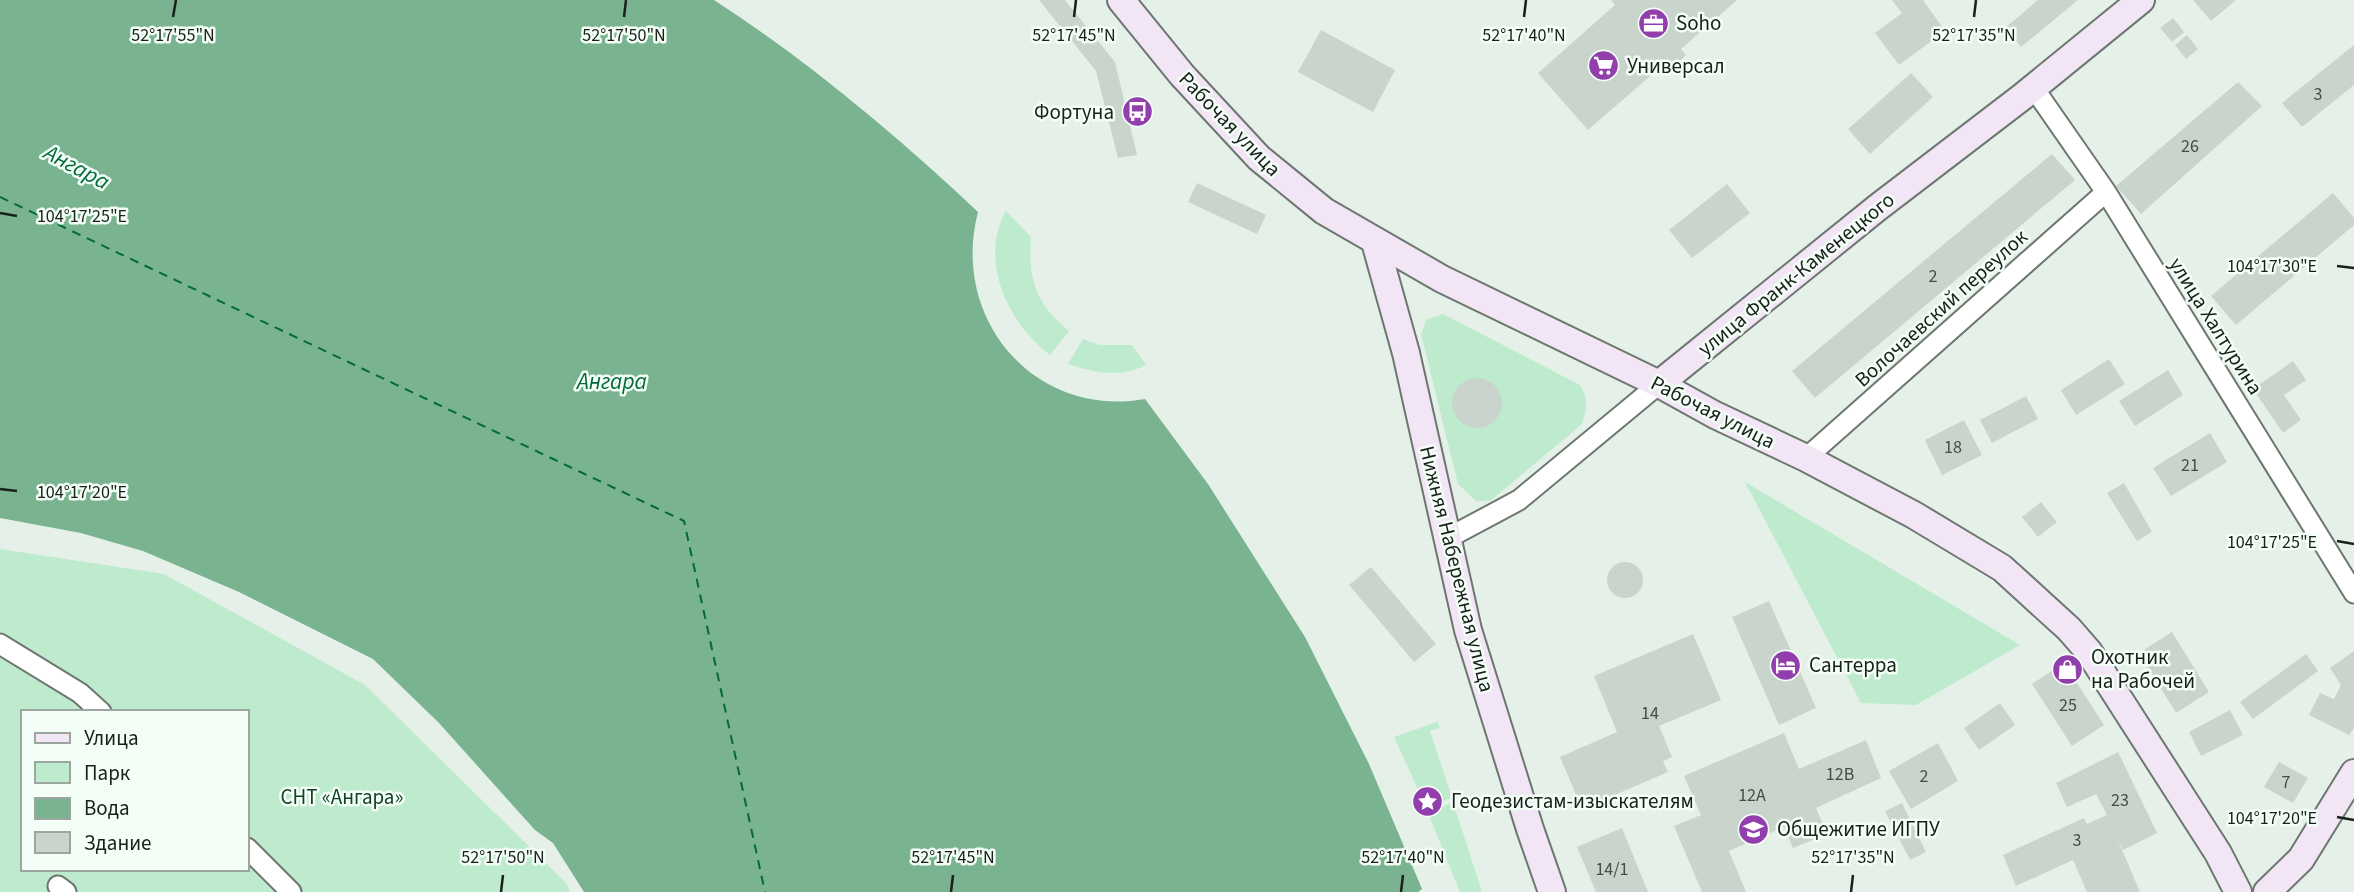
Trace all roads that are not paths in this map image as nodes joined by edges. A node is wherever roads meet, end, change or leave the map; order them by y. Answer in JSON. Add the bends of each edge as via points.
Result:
{"nodes":[{"id":1,"x":1121,"y":0,"type":"edge"},
{"id":2,"x":2141,"y":0,"type":"edge"},
{"id":3,"x":2033,"y":87,"type":"junction"},
{"id":4,"x":2106,"y":192,"type":"junction"},
{"id":5,"x":1375,"y":242,"type":"junction"},
{"id":6,"x":1659,"y":384,"type":"junction"},
{"id":7,"x":1806,"y":458,"type":"junction"},
{"id":8,"x":1446,"y":539,"type":"junction"},
{"id":9,"x":2354,"y":593,"type":"edge"},
{"id":10,"x":0,"y":644,"type":"edge"},
{"id":11,"x":99,"y":710,"type":"edge"},
{"id":12,"x":2354,"y":773,"type":"edge"},
{"id":13,"x":248,"y":849,"type":"edge"},
{"id":14,"x":291,"y":892,"type":"edge"},
{"id":15,"x":1552,"y":892,"type":"edge"},
{"id":16,"x":2238,"y":892,"type":"edge"},
{"id":17,"x":2267,"y":892,"type":"edge"}],
"edges":[{"from":1,"to":5,"type":"main road","name":"Рабочая улица","via":[[1259,158],[1324,211]]},
{"from":2,"to":3,"type":"main road","name":"улица Франк-Каменецкого"},
{"from":3,"to":4,"type":"street","name":"улица Халтурина"},
{"from":3,"to":6,"type":"main road","name":"улица Франк-Каменецкого"},
{"from":4,"to":7,"type":"street","name":"Волочаевский переулок"},
{"from":4,"to":9,"type":"street","name":"улица Халтурина"},
{"from":5,"to":6,"type":"main road","name":"Рабочая улица"},
{"from":5,"to":8,"type":"main road","name":"Нижняя Набережная улица","via":[[1406,353]]},
{"from":6,"to":7,"type":"main road","name":"Рабочая улица"},
{"from":6,"to":8,"type":"street","name":"улица Франк-Каменецкого","via":[[1519,500]]},
{"from":7,"to":16,"type":"main road","name":"Рабочая улица","via":[[1993,562],[2069,629],[2137,726]]},
{"from":8,"to":15,"type":"main road","name":"Нижняя Набережная улица","via":[[1468,630]]},
{"from":10,"to":11,"type":"street","via":[[80,693]]},
{"from":12,"to":17,"type":"main road","via":[[2301,859]]},
{"from":13,"to":14,"type":"street"}]}
